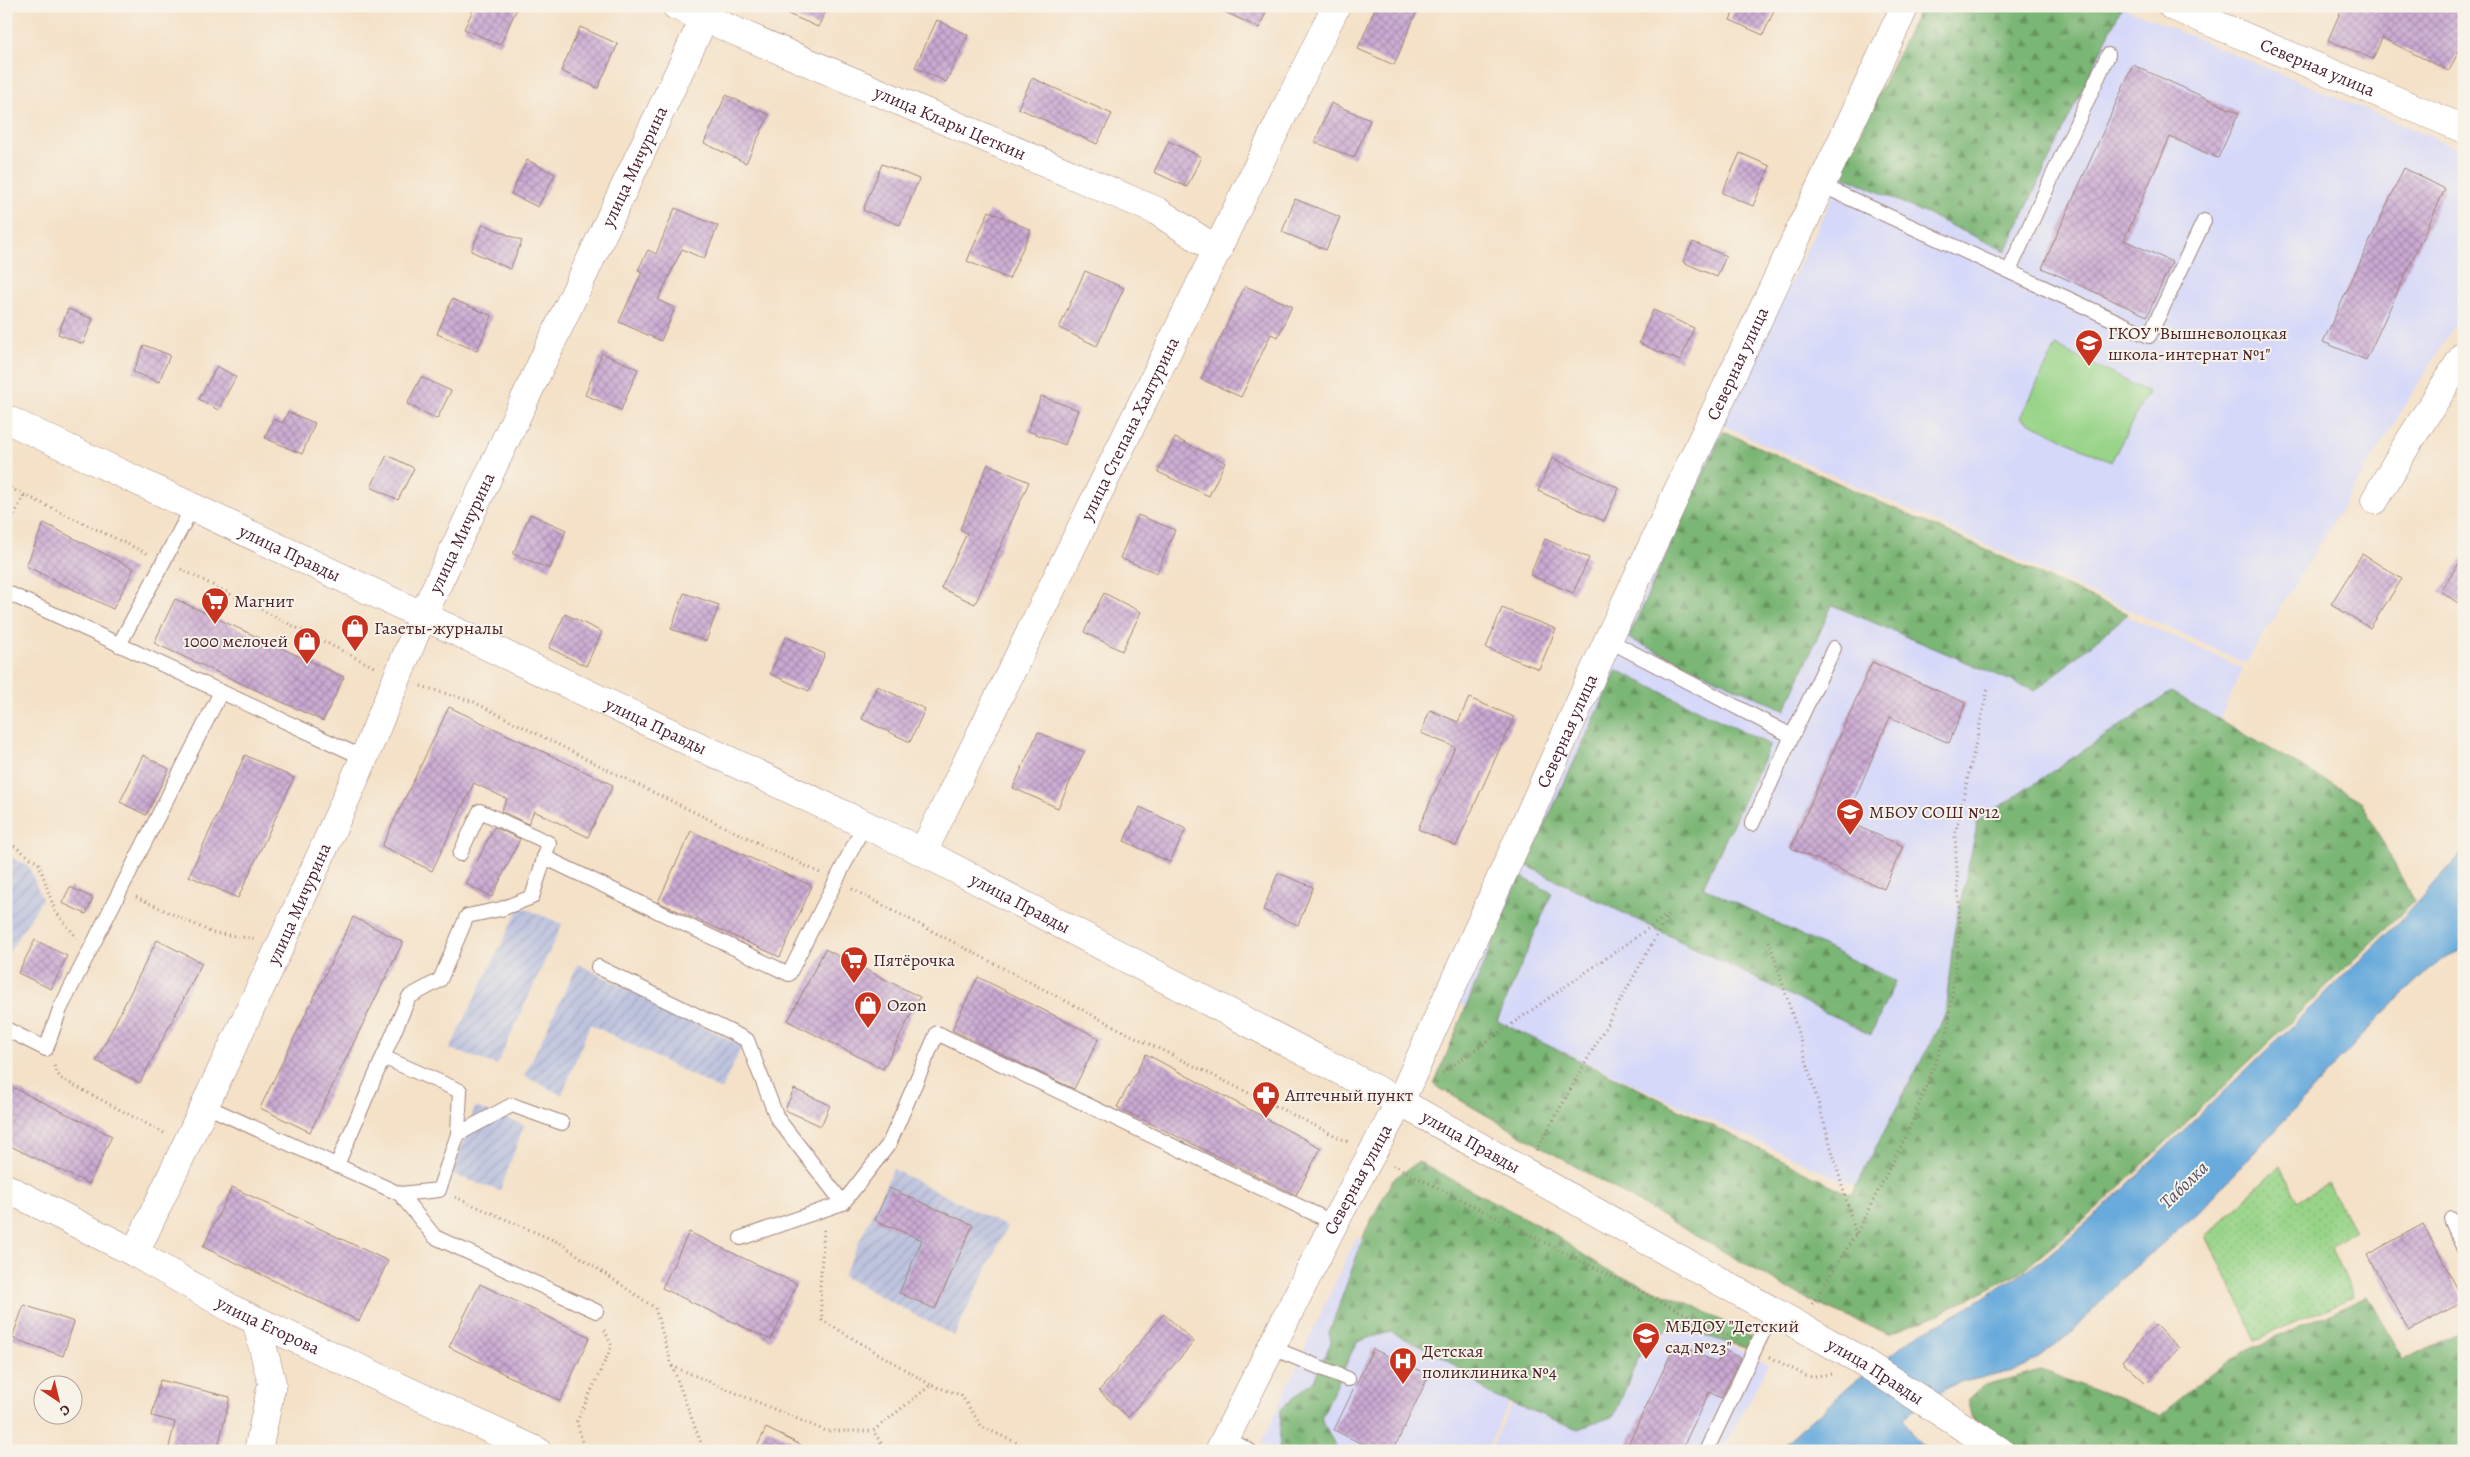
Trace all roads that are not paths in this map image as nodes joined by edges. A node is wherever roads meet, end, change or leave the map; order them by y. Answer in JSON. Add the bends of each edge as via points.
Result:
{"nodes":[{"id":1,"x":676,"y":6,"type":"edge"},
{"id":2,"x":1336,"y":6,"type":"edge"},
{"id":3,"x":1905,"y":6,"type":"edge"},
{"id":4,"x":2172,"y":6,"type":"edge"},
{"id":5,"x":707,"y":13,"type":"edge"},
{"id":6,"x":2108,"y":54,"type":"dead end"},
{"id":7,"x":2464,"y":129,"type":"edge"},
{"id":8,"x":1821,"y":185,"type":"junction"},
{"id":9,"x":2204,"y":221,"type":"dead end"},
{"id":10,"x":1218,"y":251,"type":"junction"},
{"id":11,"x":2009,"y":271,"type":"junction"},
{"id":12,"x":2464,"y":355,"type":"edge"},
{"id":13,"x":6,"y":419,"type":"edge"},
{"id":14,"x":2375,"y":500,"type":"dead end"},
{"id":15,"x":192,"y":508,"type":"junction"},
{"id":16,"x":6,"y":592,"type":"edge"},
{"id":17,"x":423,"y":614,"type":"junction"},
{"id":18,"x":1608,"y":640,"type":"junction"},
{"id":19,"x":119,"y":645,"type":"junction"},
{"id":20,"x":1834,"y":648,"type":"dead end"},
{"id":21,"x":221,"y":692,"type":"junction"},
{"id":22,"x":1792,"y":736,"type":"junction"},
{"id":23,"x":364,"y":758,"type":"junction"},
{"id":24,"x":1752,"y":824,"type":"dead end"},
{"id":25,"x":864,"y":825,"type":"junction"},
{"id":26,"x":923,"y":852,"type":"junction"},
{"id":27,"x":460,"y":854,"type":"dead end"},
{"id":28,"x":544,"y":857,"type":"junction"},
{"id":29,"x":598,"y":967,"type":"dead end"},
{"id":30,"x":6,"y":1029,"type":"edge"},
{"id":31,"x":383,"y":1057,"type":"junction"},
{"id":32,"x":1400,"y":1102,"type":"junction"},
{"id":33,"x":206,"y":1106,"type":"junction"},
{"id":34,"x":562,"y":1124,"type":"dead end"},
{"id":35,"x":458,"y":1134,"type":"junction"},
{"id":36,"x":336,"y":1165,"type":"junction"},
{"id":37,"x":6,"y":1188,"type":"edge"},
{"id":38,"x":400,"y":1194,"type":"junction"},
{"id":39,"x":843,"y":1203,"type":"junction"},
{"id":40,"x":2451,"y":1219,"type":"dead end"},
{"id":41,"x":1334,"y":1223,"type":"junction"},
{"id":42,"x":741,"y":1238,"type":"dead end"},
{"id":43,"x":2464,"y":1249,"type":"edge"},
{"id":44,"x":135,"y":1253,"type":"junction"},
{"id":45,"x":596,"y":1311,"type":"road end"},
{"id":46,"x":1773,"y":1311,"type":"junction"},
{"id":47,"x":256,"y":1321,"type":"junction"},
{"id":48,"x":1270,"y":1347,"type":"junction"},
{"id":49,"x":1348,"y":1379,"type":"dead end"},
{"id":50,"x":1222,"y":1444,"type":"edge"},
{"id":51,"x":258,"y":1451,"type":"edge"},
{"id":52,"x":537,"y":1451,"type":"edge"},
{"id":53,"x":1250,"y":1451,"type":"edge"},
{"id":54,"x":1706,"y":1451,"type":"edge"},
{"id":55,"x":2000,"y":1451,"type":"edge"}],
"edges":[{"from":1,"to":5,"type":"street","name":"улица Клары Цеткин"},
{"from":2,"to":10,"type":"street","name":"улица Степана Халтурина"},
{"from":3,"to":8,"type":"street","name":"Северная улица"},
{"from":4,"to":7,"type":"street","name":"Северная улица"},
{"from":5,"to":10,"type":"street","name":"улица Клары Цеткин","via":[[1157,211]]},
{"from":5,"to":17,"type":"street","name":"улица Мичурина"},
{"from":6,"to":11,"type":"lane"},
{"from":8,"to":11,"type":"lane"},
{"from":8,"to":18,"type":"street","name":"Северная улица"},
{"from":9,"to":11,"type":"lane","via":[[2149,336]]},
{"from":10,"to":26,"type":"street","name":"улица Степана Халтурина"},
{"from":12,"to":14,"type":"street"},
{"from":13,"to":15,"type":"street","name":"улица Правды"},
{"from":15,"to":17,"type":"street","name":"улица Правды"},
{"from":15,"to":19,"type":"lane"},
{"from":16,"to":19,"type":"lane"},
{"from":17,"to":23,"type":"street","name":"улица Мичурина"},
{"from":17,"to":25,"type":"street","name":"улица Правды"},
{"from":18,"to":22,"type":"lane"},
{"from":18,"to":32,"type":"street","name":"Северная улица"},
{"from":19,"to":21,"type":"lane"},
{"from":20,"to":22,"type":"lane"},
{"from":21,"to":23,"type":"lane"},
{"from":21,"to":30,"type":"lane","via":[[60,1009],[46,1049]]},
{"from":22,"to":24,"type":"lane"},
{"from":23,"to":33,"type":"street","name":"улица Мичурина"},
{"from":25,"to":26,"type":"street","name":"улица Правды"},
{"from":25,"to":28,"type":"lane","via":[[789,974]]},
{"from":26,"to":32,"type":"street","name":"улица Правды"},
{"from":27,"to":28,"type":"lane","via":[[480,811],[549,843]]},
{"from":28,"to":31,"type":"lane","via":[[532,897],[501,909],[467,916],[440,980],[409,997]]},
{"from":29,"to":39,"type":"lane","via":[[747,1040],[778,1118]]},
{"from":31,"to":35,"type":"lane","via":[[460,1091]]},
{"from":31,"to":36,"type":"lane"},
{"from":32,"to":41,"type":"street","name":"Северная улица"},
{"from":32,"to":46,"type":"street","name":"улица Правды"},
{"from":33,"to":36,"type":"lane"},
{"from":33,"to":44,"type":"street","name":"улица Мичурина"},
{"from":34,"to":35,"type":"lane","via":[[512,1105]]},
{"from":35,"to":38,"type":"lane","via":[[439,1190]]},
{"from":36,"to":38,"type":"lane"},
{"from":37,"to":44,"type":"street","name":"улица Егорова"},
{"from":38,"to":45,"type":"lane","via":[[435,1236]]},
{"from":39,"to":41,"type":"lane","via":[[889,1144],[937,1032]]},
{"from":39,"to":42,"type":"lane"},
{"from":40,"to":43,"type":"lane"},
{"from":41,"to":48,"type":"street","name":"Северная улица"},
{"from":44,"to":47,"type":"street","name":"улица Егорова"},
{"from":46,"to":54,"type":"lane"},
{"from":46,"to":55,"type":"street","name":"улица Правды","via":[[1860,1360]]},
{"from":47,"to":51,"type":"street","via":[[272,1383]]},
{"from":47,"to":52,"type":"street","name":"улица Егорова"},
{"from":48,"to":49,"type":"lane"},
{"from":48,"to":50,"type":"street","name":"Северная улица"},
{"from":50,"to":53,"type":"lane"}]}
